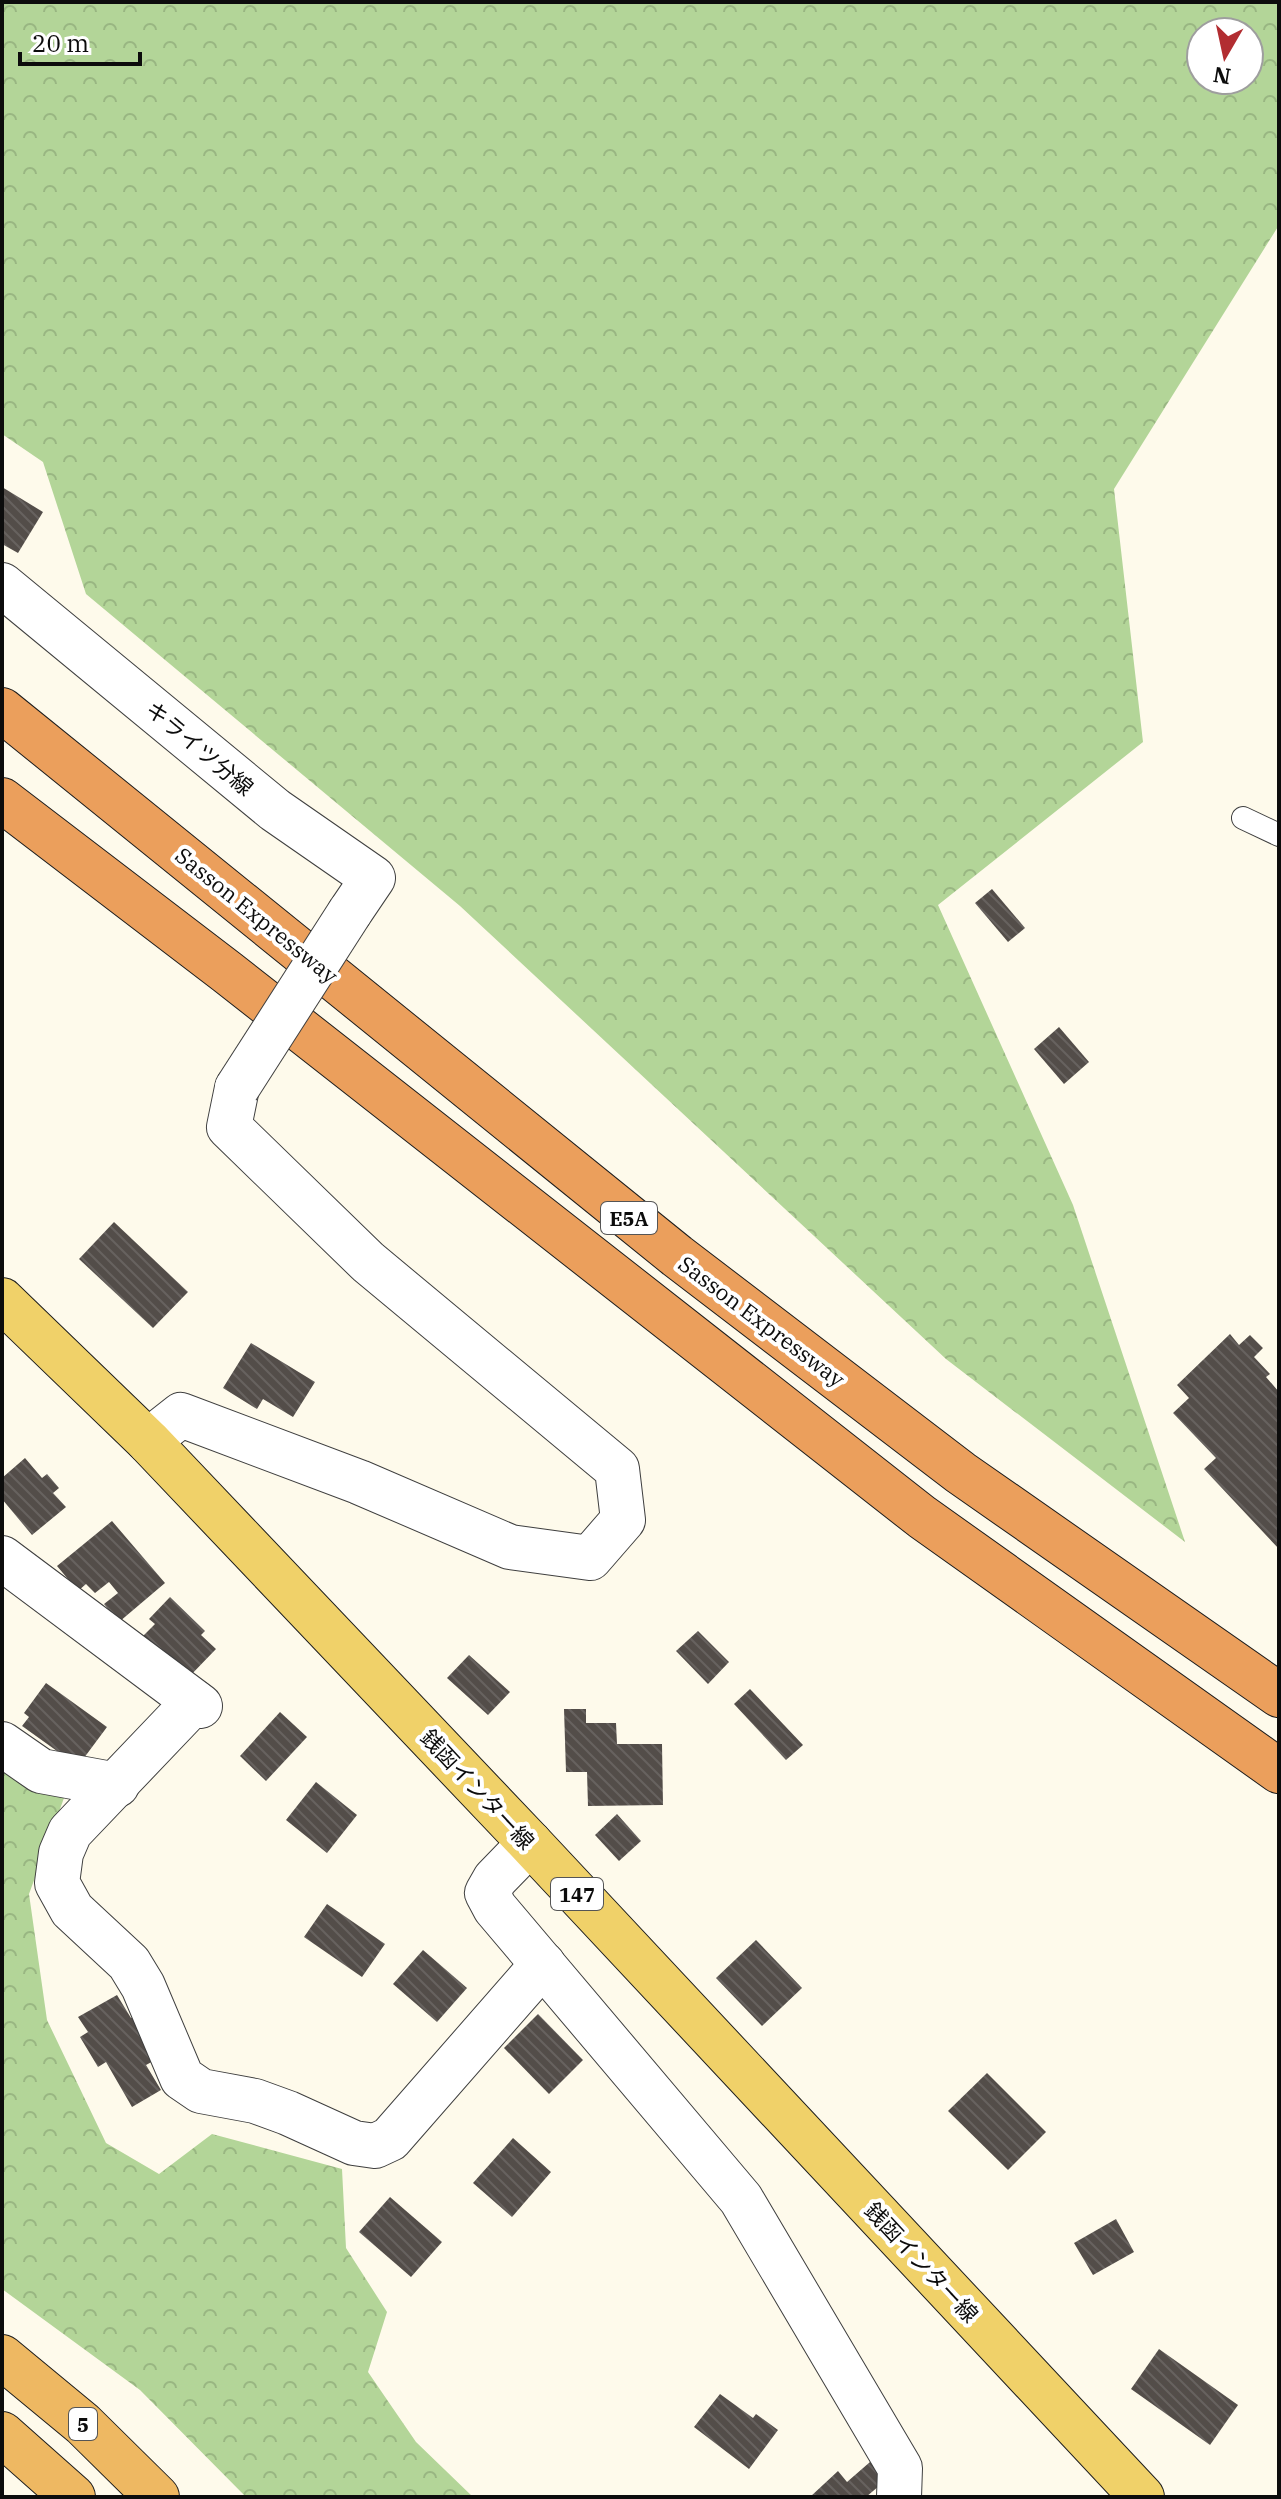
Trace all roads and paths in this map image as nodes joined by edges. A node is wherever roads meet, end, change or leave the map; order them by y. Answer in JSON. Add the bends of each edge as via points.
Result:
{"nodes":[{"id":1,"x":2,"y":585,"type":"edge"},
{"id":2,"x":2,"y":710,"type":"edge"},
{"id":3,"x":2,"y":800,"type":"edge"},
{"id":4,"x":1243,"y":818,"type":"dead end"},
{"id":5,"x":2,"y":830,"type":"edge"},
{"id":6,"x":1279,"y":835,"type":"edge"},
{"id":7,"x":227,"y":972,"type":"junction"},
{"id":8,"x":2,"y":1300,"type":"edge"},
{"id":9,"x":148,"y":1441,"type":"junction"},
{"id":10,"x":2,"y":1558,"type":"edge"},
{"id":11,"x":1279,"y":1695,"type":"edge"},
{"id":12,"x":2,"y":1744,"type":"edge"},
{"id":13,"x":1279,"y":1771,"type":"edge"},
{"id":14,"x":117,"y":1785,"type":"junction"},
{"id":15,"x":530,"y":1843,"type":"junction"},
{"id":16,"x":543,"y":1964,"type":"junction"},
{"id":17,"x":2,"y":2357,"type":"edge"},
{"id":18,"x":2,"y":2434,"type":"edge"},
{"id":19,"x":73,"y":2497,"type":"edge"},
{"id":20,"x":157,"y":2497,"type":"edge"},
{"id":21,"x":899,"y":2497,"type":"edge"},
{"id":22,"x":1142,"y":2497,"type":"edge"}],
"edges":[{"from":1,"to":9,"type":"street","name":"キライツ分線","bridge":true,"via":[[275,810],[373,878],[237,1088],[229,1127],[368,1262],[617,1469],[623,1520],[590,1558],[510,1547],[359,1482],[181,1415]]},
{"from":2,"to":11,"type":"highway","name":"Sasson Expressway","number":"E5A","via":[[677,1256],[961,1473]]},
{"from":3,"to":7,"type":"highway","number":"E5A"},
{"from":4,"to":6,"type":"lane"},
{"from":5,"to":7,"type":"highway","via":[[140,925]]},
{"from":7,"to":13,"type":"highway","number":"E5A","via":[[922,1517]]},
{"from":8,"to":9,"type":"main road","name":"銭函インター線","number":"147"},
{"from":9,"to":15,"type":"main road","name":"銭函インター線","number":"147"},
{"from":10,"to":14,"type":"street","via":[[197,1704]]},
{"from":12,"to":14,"type":"street","via":[[41,1771]]},
{"from":14,"to":16,"type":"street","via":[[70,1832],[57,1883],[72,1910],[129,1963],[182,2078],[201,2091],[255,2101],[354,2143],[375,2146],[390,2139]]},
{"from":15,"to":16,"type":"street","via":[[487,1893]]},
{"from":15,"to":22,"type":"main road","name":"銭函インター線","number":"147"},
{"from":16,"to":21,"type":"street","via":[[741,2199],[900,2468]]},
{"from":17,"to":20,"type":"highway","number":"5","via":[[83,2424]]},
{"from":18,"to":19,"type":"highway"}]}
